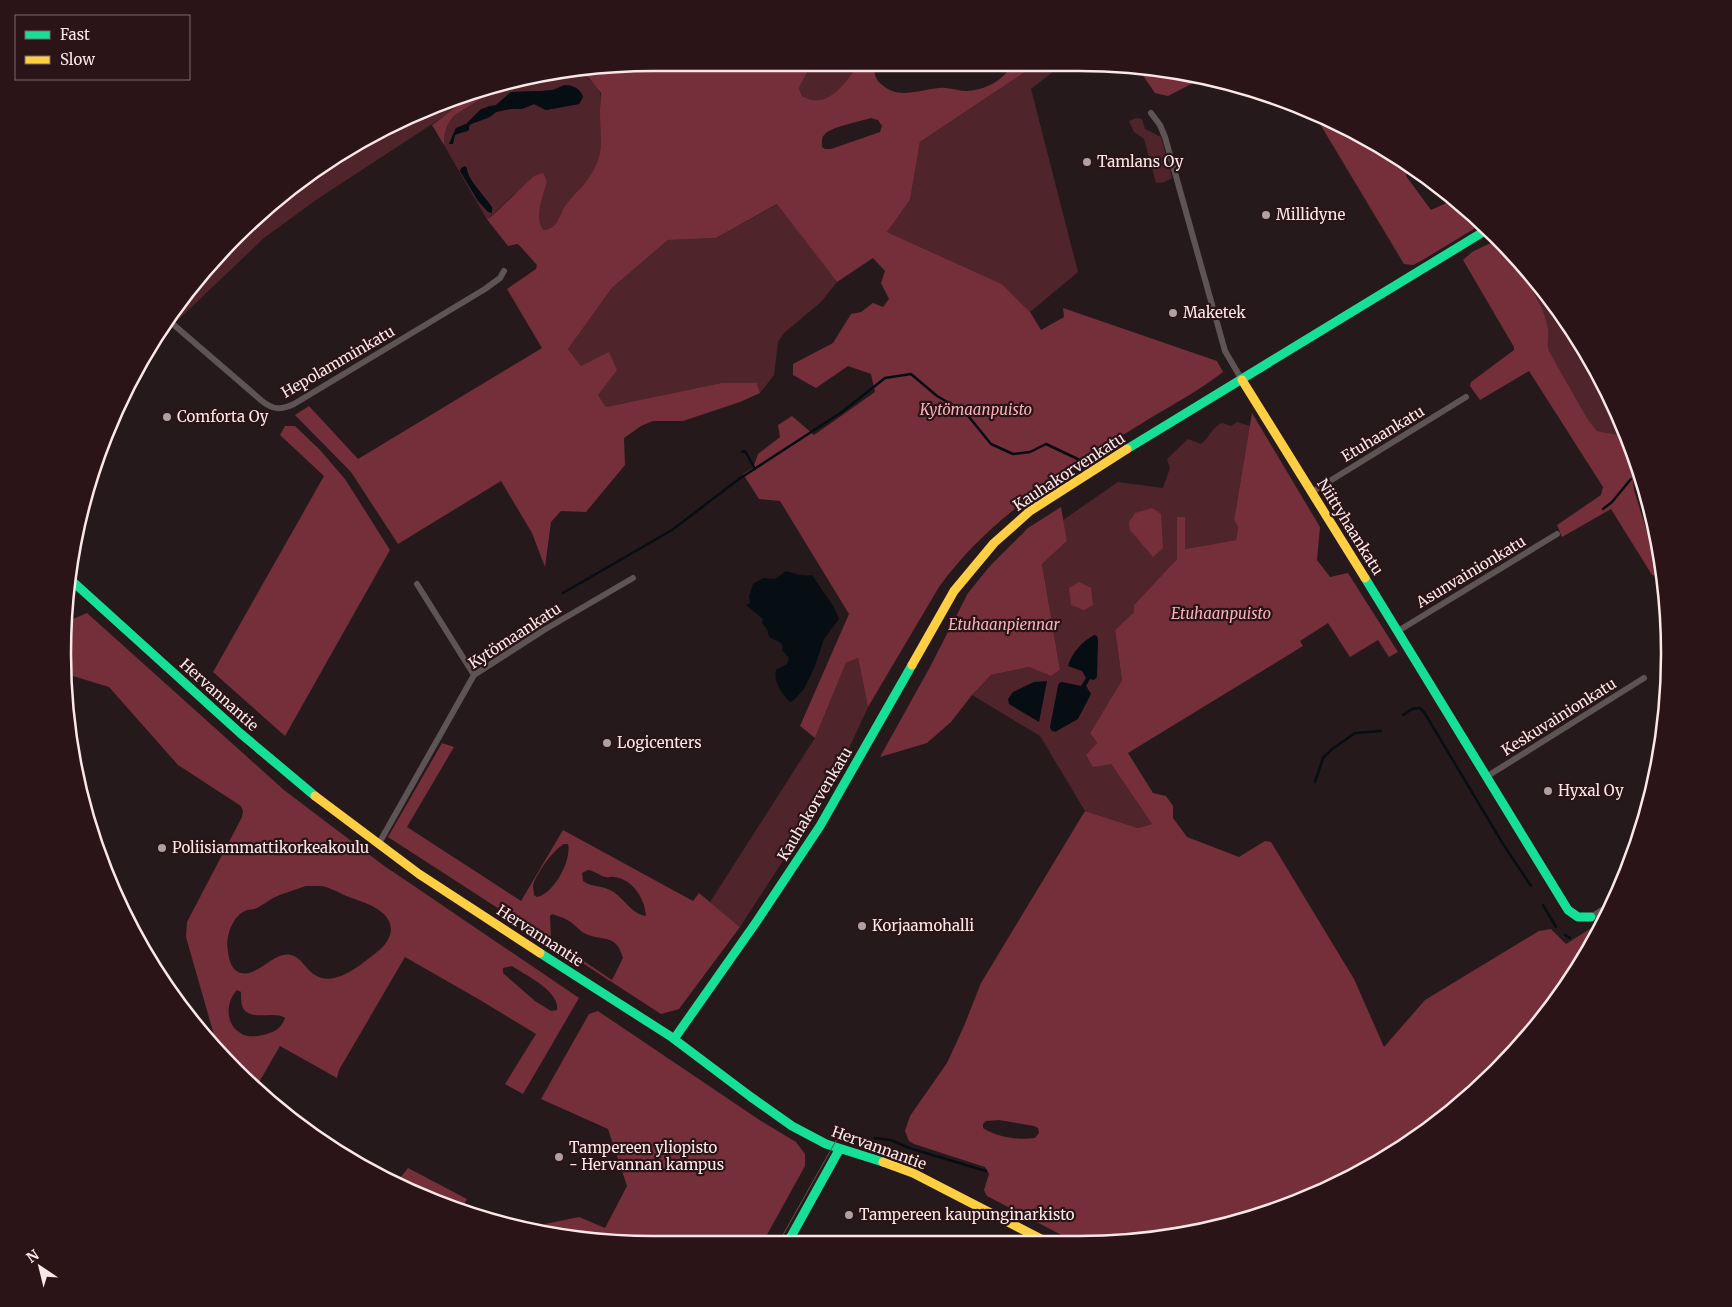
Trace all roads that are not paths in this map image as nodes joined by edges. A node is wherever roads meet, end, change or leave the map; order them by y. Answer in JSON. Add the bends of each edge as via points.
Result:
{"nodes":[{"id":1,"x":1150,"y":113,"type":"dead end"},
{"id":2,"x":1481,"y":234,"type":"edge"},
{"id":3,"x":504,"y":271,"type":"dead end"},
{"id":4,"x":173,"y":324,"type":"edge"},
{"id":5,"x":1242,"y":380,"type":"junction"},
{"id":6,"x":1466,"y":397,"type":"dead end"},
{"id":7,"x":1312,"y":492,"type":"junction"},
{"id":8,"x":1558,"y":534,"type":"dead end"},
{"id":9,"x":633,"y":578,"type":"dead end"},
{"id":10,"x":75,"y":584,"type":"edge"},
{"id":11,"x":417,"y":584,"type":"dead end"},
{"id":12,"x":1398,"y":631,"type":"junction"},
{"id":13,"x":474,"y":675,"type":"junction"},
{"id":14,"x":1644,"y":678,"type":"dead end"},
{"id":15,"x":1486,"y":777,"type":"junction"},
{"id":16,"x":378,"y":844,"type":"junction"},
{"id":17,"x":1601,"y":910,"type":"edge"},
{"id":18,"x":1590,"y":917,"type":"joint"},
{"id":19,"x":674,"y":1038,"type":"junction"},
{"id":20,"x":839,"y":1150,"type":"junction"},
{"id":21,"x":791,"y":1236,"type":"edge"},
{"id":22,"x":1035,"y":1236,"type":"edge"}],
"edges":[{"from":1,"to":5,"type":"street","name":"Niittyhaankatu","via":[[1165,137],[1225,351]]},
{"from":2,"to":5,"type":"street","name":"Kauhakorvenkatu"},
{"from":3,"to":4,"type":"street","name":"Hepolamminkatu","via":[[485,289],[281,409],[262,401]]},
{"from":5,"to":7,"type":"street","name":"Niittyhaankatu"},
{"from":5,"to":19,"type":"street","name":"Kauhakorvenkatu","via":[[1030,511],[986,551],[954,591],[820,826]]},
{"from":6,"to":7,"type":"street","name":"Etuhaankatu"},
{"from":7,"to":12,"type":"street","name":"Niittyhaankatu"},
{"from":8,"to":12,"type":"street","name":"Asunvainionkatu"},
{"from":9,"to":13,"type":"street","name":"Kytömaankatu"},
{"from":10,"to":16,"type":"street","name":"Hervannantie","via":[[314,797]]},
{"from":11,"to":13,"type":"street"},
{"from":12,"to":15,"type":"street","name":"Niittyhaankatu"},
{"from":13,"to":16,"type":"street","name":"Kytömaankatu"},
{"from":14,"to":15,"type":"street","name":"Keskuvainionkatu"},
{"from":15,"to":18,"type":"street","name":"Niittyhaankatu","via":[[1568,910],[1578,918]]},
{"from":16,"to":19,"type":"street","name":"Hervannantie","via":[[512,935]]},
{"from":17,"to":18,"type":"street"},
{"from":19,"to":20,"type":"street","name":"Hervannantie","via":[[754,1099],[816,1140]]},
{"from":20,"to":21,"type":"street"},
{"from":20,"to":22,"type":"street","name":"Hervannantie","via":[[897,1166]]}]}
